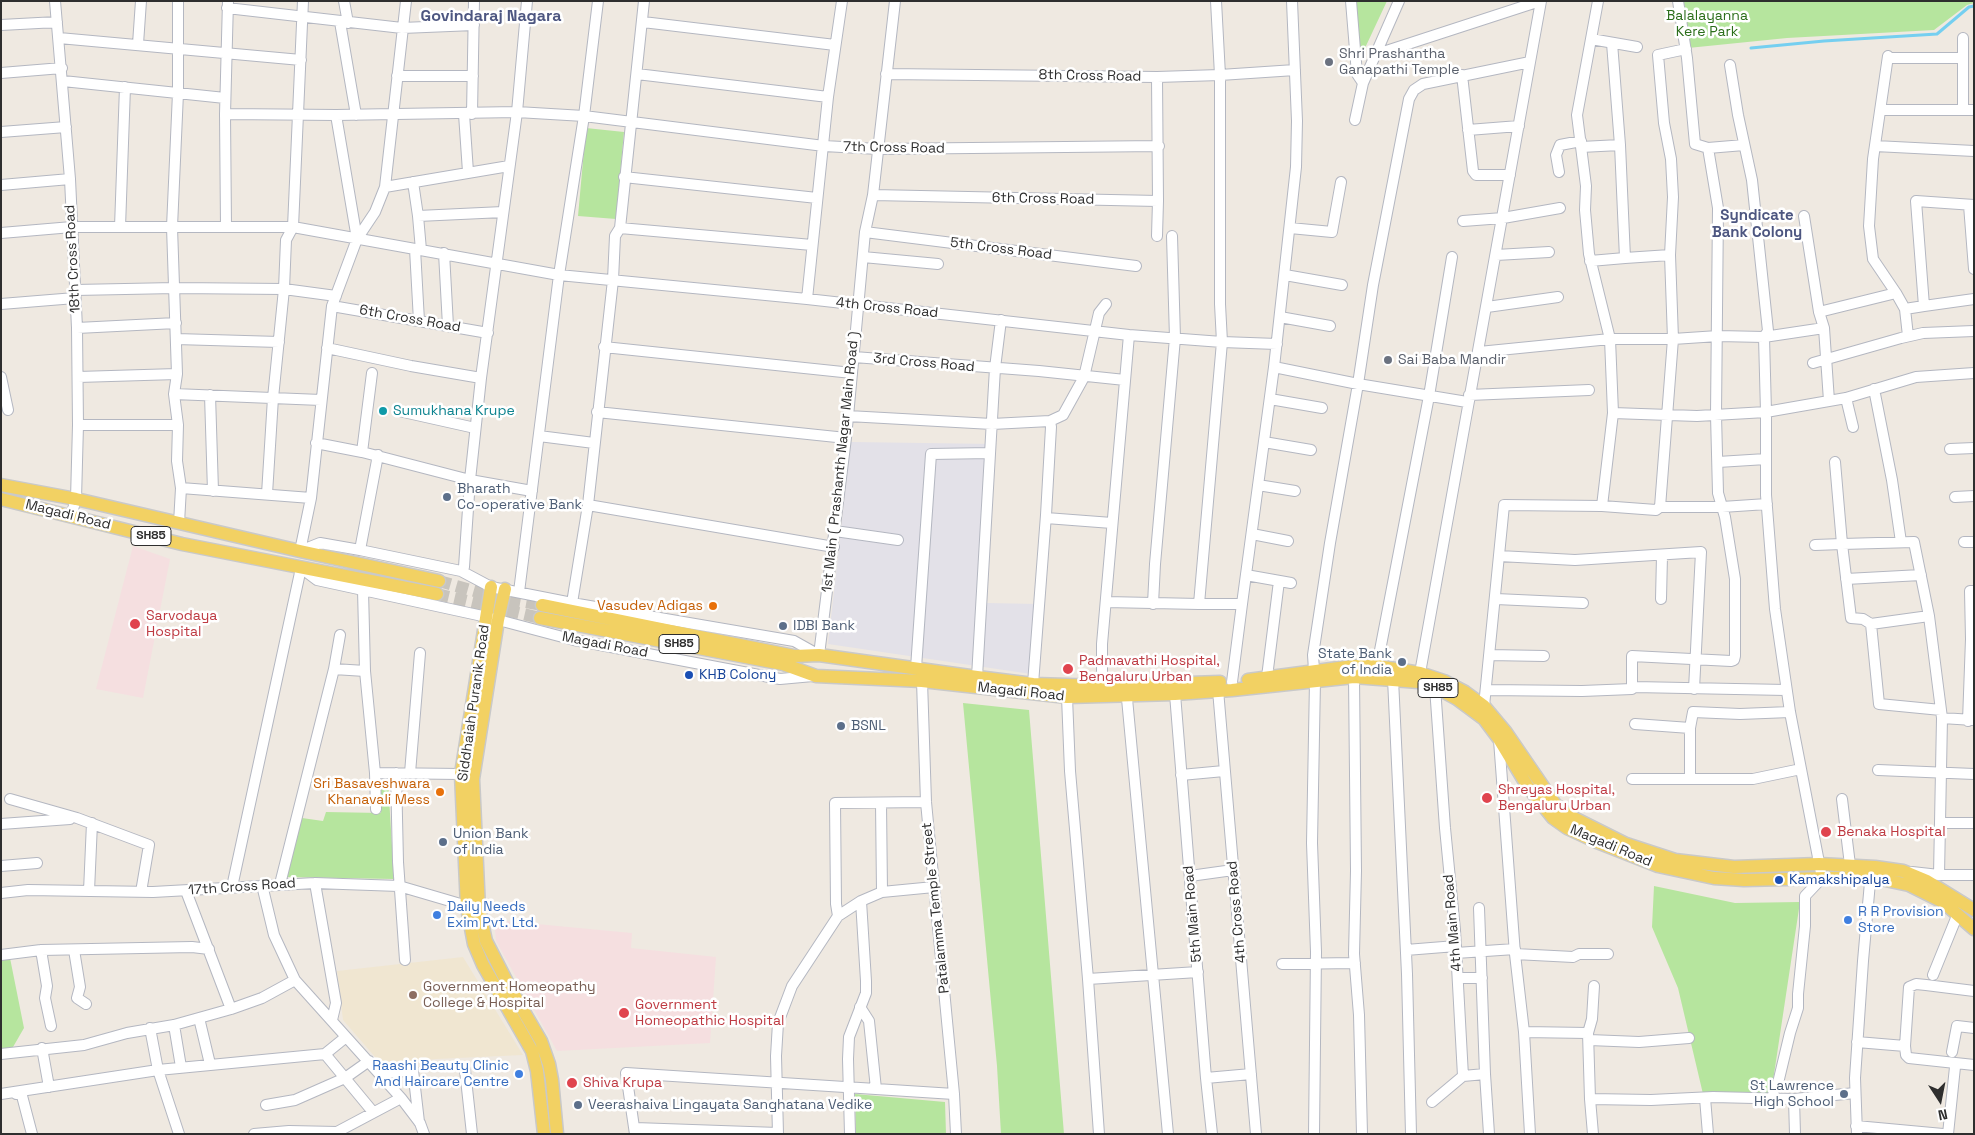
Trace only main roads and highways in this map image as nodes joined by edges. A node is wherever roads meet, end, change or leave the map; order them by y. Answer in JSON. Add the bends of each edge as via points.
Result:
{"nodes":[{"id":1,"x":1,"y":485,"type":"edge"},
{"id":2,"x":1,"y":499,"type":"edge"},
{"id":3,"x":439,"y":581,"type":"tunnel mouth"},
{"id":4,"x":491,"y":587,"type":"road end"},
{"id":5,"x":505,"y":589,"type":"road end"},
{"id":6,"x":437,"y":594,"type":"tunnel mouth"},
{"id":7,"x":542,"y":605,"type":"tunnel mouth"},
{"id":8,"x":540,"y":618,"type":"tunnel mouth"},
{"id":9,"x":492,"y":619,"type":"junction"},
{"id":10,"x":1314,"y":675,"type":"junction"},
{"id":11,"x":1126,"y":690,"type":"junction"},
{"id":12,"x":1502,"y":735,"type":"junction"},
{"id":13,"x":1871,"y":872,"type":"junction"},
{"id":14,"x":473,"y":908,"type":"junction"},
{"id":15,"x":1974,"y":910,"type":"edge"},
{"id":16,"x":1974,"y":929,"type":"edge"},
{"id":17,"x":544,"y":1134,"type":"edge"},
{"id":18,"x":557,"y":1134,"type":"edge"}],
"edges":[{"from":1,"to":3,"type":"main road","name":"Magadi Road","number":"SH85"},
{"from":2,"to":6,"type":"main road","name":"Magadi Road","number":"SH85","via":[[182,544]]},
{"from":4,"to":9,"type":"main road","name":"Siddhaiah Puranik Road"},
{"from":5,"to":9,"type":"main road","name":"Siddhaiah Puranik Road"},
{"from":7,"to":11,"type":"main road","name":"Magadi Road","number":"SH85","via":[[794,656],[819,655],[1033,684]]},
{"from":8,"to":11,"type":"main road","name":"Magadi Road","number":"SH85","via":[[783,664],[816,676],[922,681],[1067,697]]},
{"from":9,"to":14,"type":"main road","name":"Siddhaiah Puranik Road","via":[[473,779]]},
{"from":9,"to":14,"type":"main road","name":"Siddhaiah Puranik Road","via":[[461,774]]},
{"from":10,"to":11,"type":"main road","name":"Magadi Road","number":"SH85"},
{"from":10,"to":11,"type":"main road","name":"Magadi Road","number":"SH85","via":[[1175,694]]},
{"from":10,"to":12,"type":"main road","name":"Magadi Road","number":"SH85","via":[[1393,679],[1435,687],[1458,699]]},
{"from":10,"to":12,"type":"main road","name":"Magadi Road","number":"SH85","via":[[1354,666],[1420,673],[1444,681],[1484,706]]},
{"from":12,"to":13,"type":"main road","name":"Magadi Road","number":"SH85","via":[[1556,804],[1570,816],[1626,844],[1675,860],[1724,866],[1850,865]]},
{"from":12,"to":13,"type":"main road","name":"Magadi Road","number":"SH85","via":[[1528,787],[1553,818],[1597,842],[1658,866],[1714,878],[1753,880],[1822,878]]},
{"from":13,"to":15,"type":"main road","name":"Magadi Road","number":"SH85","via":[[1904,871],[1927,880]]},
{"from":13,"to":16,"type":"main road","name":"Magadi Road","number":"SH85","via":[[1943,902]]},
{"from":14,"to":17,"type":"main road","name":"Siddhaiah Puranik Road","via":[[474,944],[532,1051]]},
{"from":14,"to":18,"type":"main road","name":"Siddhaiah Puranik Road","via":[[509,986],[541,1041],[552,1080]]}]}
